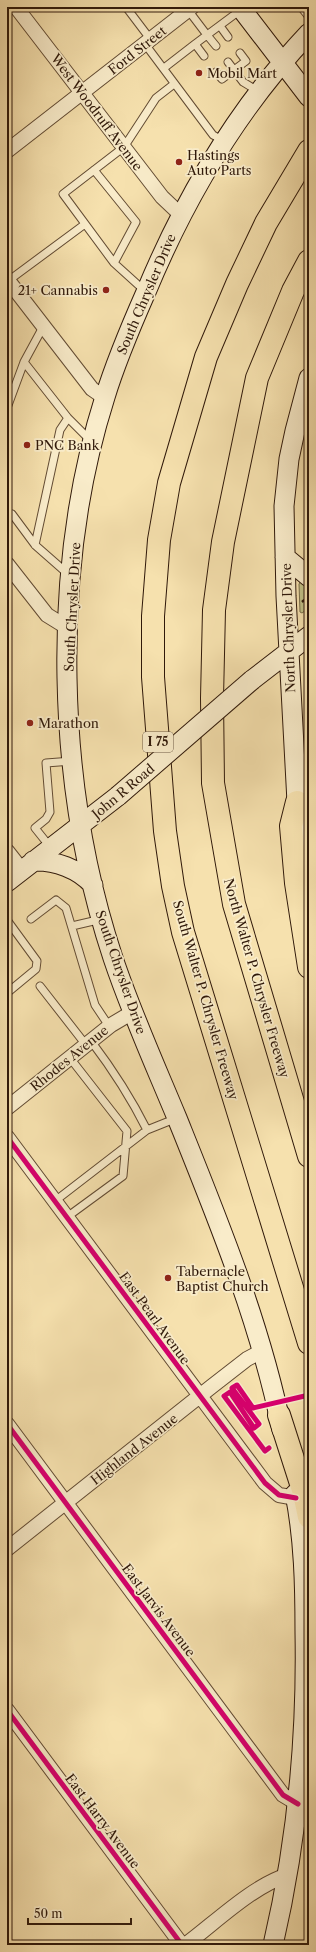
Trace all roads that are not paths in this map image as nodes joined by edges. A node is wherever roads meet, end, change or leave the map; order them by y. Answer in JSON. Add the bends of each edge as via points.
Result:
{"nodes":[{"id":1,"x":16,"y":7,"type":"edge"},
{"id":2,"x":126,"y":7,"type":"edge"},
{"id":3,"x":301,"y":7,"type":"edge"},
{"id":4,"x":190,"y":8,"type":"edge"},
{"id":5,"x":241,"y":8,"type":"edge"},
{"id":6,"x":309,"y":17,"type":"edge"},
{"id":7,"x":220,"y":26,"type":"junction"},
{"id":8,"x":309,"y":33,"type":"edge"},
{"id":9,"x":207,"y":35,"type":"junction"},
{"id":10,"x":228,"y":37,"type":"dead end"},
{"id":11,"x":148,"y":42,"type":"junction"},
{"id":12,"x":195,"y":44,"type":"junction"},
{"id":13,"x":216,"y":46,"type":"dead end"},
{"id":14,"x":240,"y":53,"type":"dead end"},
{"id":15,"x":204,"y":56,"type":"dead end"},
{"id":16,"x":228,"y":62,"type":"dead end"},
{"id":17,"x":285,"y":66,"type":"junction"},
{"id":18,"x":164,"y":68,"type":"junction"},
{"id":19,"x":234,"y":70,"type":"junction"},
{"id":20,"x":216,"y":72,"type":"dead end"},
{"id":21,"x":174,"y":84,"type":"junction"},
{"id":22,"x":82,"y":92,"type":"junction"},
{"id":23,"x":260,"y":92,"type":"junction"},
{"id":24,"x":309,"y":97,"type":"edge"},
{"id":25,"x":225,"y":141,"type":"junction"},
{"id":26,"x":124,"y":147,"type":"junction"},
{"id":27,"x":7,"y":151,"type":"edge"},
{"id":28,"x":309,"y":151,"type":"edge"},
{"id":29,"x":94,"y":170,"type":"junction"},
{"id":30,"x":181,"y":215,"type":"junction"},
{"id":31,"x":85,"y":224,"type":"junction"},
{"id":32,"x":309,"y":261,"type":"edge"},
{"id":33,"x":114,"y":263,"type":"junction"},
{"id":34,"x":8,"y":280,"type":"edge"},
{"id":35,"x":146,"y":292,"type":"junction"},
{"id":36,"x":43,"y":327,"type":"junction"},
{"id":37,"x":24,"y":362,"type":"junction"},
{"id":38,"x":309,"y":378,"type":"edge"},
{"id":39,"x":105,"y":398,"type":"junction"},
{"id":40,"x":7,"y":408,"type":"edge"},
{"id":41,"x":68,"y":418,"type":"junction"},
{"id":42,"x":93,"y":443,"type":"junction"},
{"id":43,"x":12,"y":514,"type":"dead end"},
{"id":44,"x":35,"y":544,"type":"junction"},
{"id":45,"x":285,"y":557,"type":"junction"},
{"id":46,"x":7,"y":564,"type":"edge"},
{"id":47,"x":72,"y":577,"type":"junction"},
{"id":48,"x":308,"y":581,"type":"edge"},
{"id":49,"x":68,"y":628,"type":"junction"},
{"id":50,"x":309,"y":636,"type":"edge"},
{"id":51,"x":289,"y":652,"type":"junction"},
{"id":52,"x":72,"y":761,"type":"junction"},
{"id":53,"x":297,"y":802,"type":"junction"},
{"id":54,"x":82,"y":826,"type":"junction"},
{"id":55,"x":307,"y":828,"type":"edge"},
{"id":56,"x":51,"y":848,"type":"junction"},
{"id":57,"x":7,"y":851,"type":"edge"},
{"id":58,"x":28,"y":866,"type":"junction"},
{"id":59,"x":309,"y":878,"type":"edge"},
{"id":60,"x":7,"y":882,"type":"edge"},
{"id":61,"x":93,"y":885,"type":"junction"},
{"id":62,"x":31,"y":919,"type":"dead end"},
{"id":63,"x":102,"y":919,"type":"junction"},
{"id":64,"x":7,"y":920,"type":"edge"},
{"id":65,"x":72,"y":926,"type":"junction"},
{"id":66,"x":309,"y":967,"type":"edge"},
{"id":67,"x":40,"y":986,"type":"dead end"},
{"id":68,"x":7,"y":993,"type":"edge"},
{"id":69,"x":133,"y":1012,"type":"junction"},
{"id":70,"x":110,"y":1026,"type":"junction"},
{"id":71,"x":88,"y":1043,"type":"junction"},
{"id":72,"x":70,"y":1058,"type":"junction"},
{"id":73,"x":7,"y":1108,"type":"edge"},
{"id":74,"x":177,"y":1118,"type":"junction"},
{"id":75,"x":147,"y":1130,"type":"junction"},
{"id":76,"x":7,"y":1137,"type":"edge"},
{"id":77,"x":125,"y":1148,"type":"junction"},
{"id":78,"x":309,"y":1156,"type":"edge"},
{"id":79,"x":55,"y":1201,"type":"junction"},
{"id":80,"x":67,"y":1217,"type":"junction"},
{"id":81,"x":309,"y":1343,"type":"edge"},
{"id":82,"x":262,"y":1351,"type":"junction"},
{"id":83,"x":200,"y":1396,"type":"junction"},
{"id":84,"x":279,"y":1415,"type":"junction"},
{"id":85,"x":7,"y":1424,"type":"edge"},
{"id":86,"x":296,"y":1498,"type":"junction"},
{"id":87,"x":66,"y":1502,"type":"junction"},
{"id":88,"x":309,"y":1517,"type":"edge"},
{"id":89,"x":7,"y":1549,"type":"edge"},
{"id":90,"x":7,"y":1710,"type":"edge"},
{"id":91,"x":298,"y":1804,"type":"junction"},
{"id":92,"x":288,"y":1875,"type":"junction"},
{"id":93,"x":184,"y":1945,"type":"edge"},
{"id":94,"x":273,"y":1945,"type":"edge"}],
"edges":[{"from":1,"to":22,"type":"street","name":"West Woodruff Avenue"},
{"from":2,"to":11,"type":"lane"},
{"from":3,"to":6,"type":"lane"},
{"from":4,"to":9,"type":"lane"},
{"from":4,"to":11,"type":"street","name":"Ford Street"},
{"from":5,"to":7,"type":"lane"},
{"from":5,"to":17,"type":"main road"},
{"from":7,"to":9,"type":"lane"},
{"from":7,"to":10,"type":"lane"},
{"from":8,"to":17,"type":"main road","name":"South Chrysler Drive"},
{"from":9,"to":12,"type":"lane"},
{"from":9,"to":13,"type":"lane"},
{"from":11,"to":18,"type":"lane"},
{"from":11,"to":22,"type":"street","name":"Ford Street"},
{"from":12,"to":15,"type":"lane"},
{"from":12,"to":18,"type":"lane"},
{"from":14,"to":19,"type":"lane","via":[[246,61]]},
{"from":16,"to":19,"type":"lane"},
{"from":17,"to":23,"type":"main road","name":"South Chrysler Drive"},
{"from":17,"to":24,"type":"main road"},
{"from":18,"to":21,"type":"lane"},
{"from":19,"to":20,"type":"lane","via":[[222,79]]},
{"from":19,"to":23,"type":"lane","via":[[243,82]]},
{"from":21,"to":25,"type":"lane","via":[[213,135]]},
{"from":21,"to":26,"type":"lane","via":[[156,98]]},
{"from":22,"to":26,"type":"street","name":"West Woodruff Avenue"},
{"from":22,"to":27,"type":"street","name":"Ford Street"},
{"from":23,"to":25,"type":"main road","name":"South Chrysler Drive"},
{"from":25,"to":30,"type":"main road","name":"South Chrysler Drive"},
{"from":26,"to":29,"type":"lane"},
{"from":26,"to":30,"type":"street","name":"West Woodruff Avenue","via":[[162,197]]},
{"from":28,"to":81,"type":"highway","name":"South Walter P. Chrysler Freeway","number":"I 75","via":[[266,223],[236,284],[206,357],[169,483],[159,540],[153,616],[153,677],[165,831],[173,886],[183,932]]},
{"from":29,"to":31,"type":"lane","via":[[63,194]]},
{"from":29,"to":33,"type":"lane","via":[[136,222]]},
{"from":30,"to":35,"type":"main road","name":"South Chrysler Drive"},
{"from":31,"to":33,"type":"lane"},
{"from":31,"to":34,"type":"lane"},
{"from":32,"to":78,"type":"highway","name":"North Walter P. Chrysler Freeway","via":[[293,290],[257,378],[223,542],[214,610],[212,698],[213,783],[234,904]]},
{"from":33,"to":35,"type":"lane"},
{"from":34,"to":36,"type":"street"},
{"from":35,"to":39,"type":"main road","name":"South Chrysler Drive","via":[[124,343]]},
{"from":36,"to":37,"type":"lane"},
{"from":36,"to":39,"type":"street","via":[[92,389]]},
{"from":37,"to":40,"type":"lane"},
{"from":37,"to":41,"type":"lane"},
{"from":38,"to":45,"type":"main road","name":"North Chrysler Drive","via":[[289,459],[284,506]]},
{"from":39,"to":42,"type":"main road","name":"South Chrysler Drive"},
{"from":41,"to":42,"type":"lane"},
{"from":41,"to":44,"type":"lane","via":[[60,430]]},
{"from":42,"to":47,"type":"main road","name":"South Chrysler Drive","via":[[81,498]]},
{"from":43,"to":44,"type":"lane"},
{"from":44,"to":47,"type":"lane"},
{"from":45,"to":48,"type":"main road"},
{"from":45,"to":51,"type":"main road","name":"North Chrysler Drive"},
{"from":46,"to":49,"type":"street","via":[[47,615]]},
{"from":47,"to":49,"type":"main road","name":"South Chrysler Drive"},
{"from":49,"to":52,"type":"main road","name":"South Chrysler Drive","via":[[67,666]]},
{"from":50,"to":51,"type":"main road","name":"John R Road"},
{"from":51,"to":53,"type":"main road","name":"North Chrysler Drive"},
{"from":51,"to":54,"type":"main road","name":"John R Road","bridge":true,"via":[[252,680]]},
{"from":52,"to":54,"type":"main road","name":"South Chrysler Drive"},
{"from":52,"to":56,"type":"lane","via":[[46,763],[50,812],[35,828]]},
{"from":53,"to":55,"type":"main road","name":"North Chrysler Drive"},
{"from":53,"to":66,"type":"highway","via":[[291,826],[296,883]]},
{"from":54,"to":56,"type":"main road","name":"John R Road"},
{"from":54,"to":61,"type":"main road","name":"South Chrysler Drive"},
{"from":55,"to":59,"type":"main road","name":"North Chrysler Drive"},
{"from":56,"to":58,"type":"main road","name":"John R Road"},
{"from":57,"to":58,"type":"street"},
{"from":58,"to":60,"type":"main road","name":"John R Road"},
{"from":58,"to":61,"type":"main road","via":[[43,861],[59,864],[81,875]]},
{"from":61,"to":63,"type":"main road","name":"South Chrysler Drive"},
{"from":62,"to":65,"type":"lane","via":[[56,900],[66,908]]},
{"from":63,"to":65,"type":"lane"},
{"from":63,"to":69,"type":"main road","name":"South Chrysler Drive"},
{"from":64,"to":68,"type":"lane","via":[[37,961],[36,969]]},
{"from":65,"to":70,"type":"lane","via":[[95,1005]]},
{"from":67,"to":71,"type":"lane"},
{"from":69,"to":70,"type":"street","name":"Rhodes Avenue"},
{"from":69,"to":74,"type":"main road","name":"South Chrysler Drive"},
{"from":70,"to":71,"type":"street","name":"Rhodes Avenue"},
{"from":71,"to":72,"type":"street","name":"Rhodes Avenue"},
{"from":71,"to":75,"type":"lane","via":[[119,1079]]},
{"from":72,"to":73,"type":"street","name":"Rhodes Avenue"},
{"from":72,"to":77,"type":"lane","via":[[126,1131]]},
{"from":74,"to":75,"type":"lane"},
{"from":74,"to":82,"type":"main road","name":"South Chrysler Drive","via":[[225,1238]]},
{"from":75,"to":77,"type":"lane"},
{"from":76,"to":79,"type":"street","name":"East Pearl Avenue"},
{"from":77,"to":79,"type":"lane"},
{"from":77,"to":80,"type":"lane","via":[[123,1176]]},
{"from":79,"to":80,"type":"street","name":"East Pearl Avenue"},
{"from":80,"to":83,"type":"street","name":"East Pearl Avenue"},
{"from":82,"to":83,"type":"street","name":"Highland Avenue","via":[[247,1359]]},
{"from":82,"to":84,"type":"main road","name":"South Chrysler Drive"},
{"from":83,"to":86,"type":"street","name":"East Pearl Avenue","via":[[265,1483],[278,1495]]},
{"from":83,"to":87,"type":"street","name":"Highland Avenue"},
{"from":84,"to":86,"type":"main road","name":"South Chrysler Drive"},
{"from":84,"to":88,"type":"highway"},
{"from":85,"to":87,"type":"street","name":"East Jarvis Avenue"},
{"from":86,"to":91,"type":"main road","name":"South Chrysler Drive","via":[[304,1576],[306,1646]]},
{"from":87,"to":89,"type":"street","name":"Highland Avenue"},
{"from":87,"to":91,"type":"street","name":"East Jarvis Avenue","via":[[284,1795]]},
{"from":90,"to":93,"type":"street","name":"East Harry Avenue"},
{"from":91,"to":92,"type":"main road","name":"South Chrysler Drive"},
{"from":92,"to":93,"type":"street","via":[[258,1889]]},
{"from":92,"to":94,"type":"main road","name":"South Chrysler Drive"}]}
